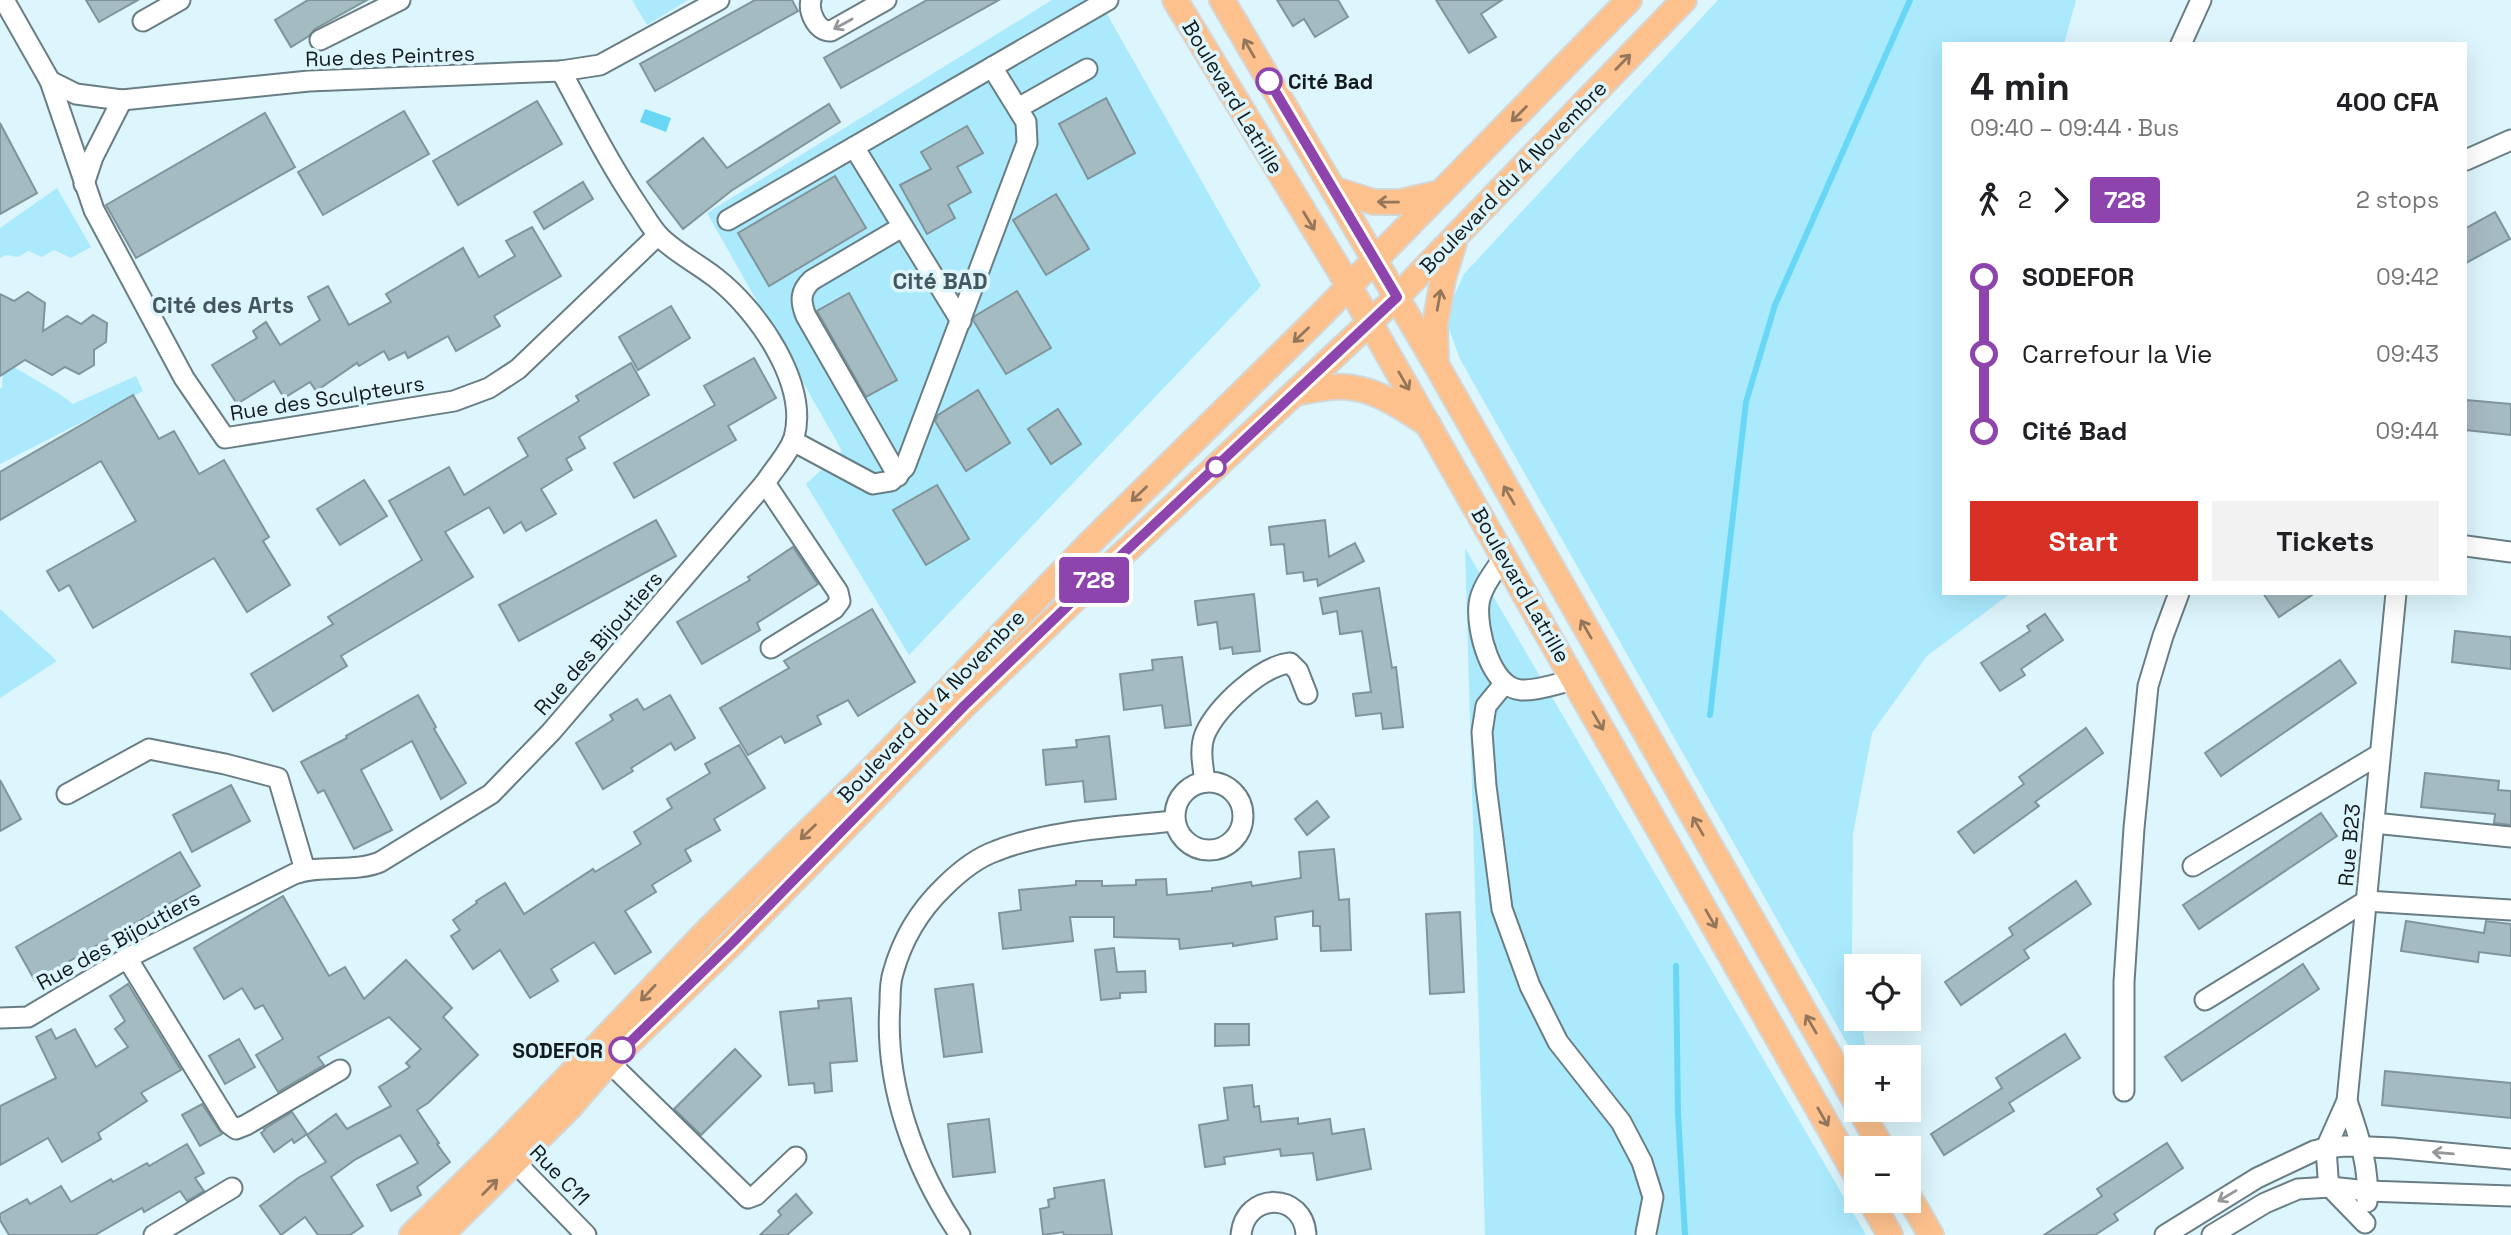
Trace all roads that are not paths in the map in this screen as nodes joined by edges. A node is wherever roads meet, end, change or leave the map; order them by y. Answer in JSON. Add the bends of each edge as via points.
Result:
{"nodes":[{"id":1,"x":4,"y":0,"type":"edge"},
{"id":2,"x":180,"y":0,"type":"edge"},
{"id":3,"x":400,"y":0,"type":"edge"},
{"id":4,"x":719,"y":0,"type":"edge"},
{"id":5,"x":811,"y":0,"type":"edge"},
{"id":6,"x":886,"y":0,"type":"edge"},
{"id":7,"x":1108,"y":0,"type":"edge"},
{"id":8,"x":1175,"y":0,"type":"edge"},
{"id":9,"x":1222,"y":0,"type":"edge"},
{"id":10,"x":1629,"y":0,"type":"edge"},
{"id":11,"x":1684,"y":0,"type":"edge"},
{"id":12,"x":2201,"y":0,"type":"edge"},
{"id":13,"x":143,"y":21,"type":"dead end"},
{"id":14,"x":320,"y":40,"type":"dead end"},
{"id":15,"x":2182,"y":42,"type":"edge"},
{"id":16,"x":992,"y":67,"type":"junction"},
{"id":17,"x":1087,"y":69,"type":"dead end"},
{"id":18,"x":561,"y":71,"type":"junction"},
{"id":19,"x":50,"y":81,"type":"junction"},
{"id":20,"x":122,"y":100,"type":"junction"},
{"id":21,"x":1018,"y":108,"type":"junction"},
{"id":22,"x":1296,"y":128,"type":"junction"},
{"id":23,"x":2511,"y":140,"type":"edge"},
{"id":24,"x":855,"y":147,"type":"junction"},
{"id":25,"x":1264,"y":148,"type":"junction"},
{"id":26,"x":2467,"y":160,"type":"edge"},
{"id":27,"x":84,"y":184,"type":"junction"},
{"id":28,"x":1336,"y":190,"type":"junction"},
{"id":29,"x":1440,"y":193,"type":"junction"},
{"id":30,"x":728,"y":220,"type":"dead end"},
{"id":31,"x":902,"y":227,"type":"junction"},
{"id":32,"x":658,"y":235,"type":"junction"},
{"id":33,"x":1455,"y":237,"type":"junction"},
{"id":34,"x":1375,"y":260,"type":"junction"},
{"id":35,"x":1349,"y":286,"type":"junction"},
{"id":36,"x":1397,"y":297,"type":"junction"},
{"id":37,"x":961,"y":321,"type":"junction"},
{"id":38,"x":1370,"y":322,"type":"junction"},
{"id":39,"x":1437,"y":366,"type":"junction"},
{"id":40,"x":1294,"y":394,"type":"junction"},
{"id":41,"x":1430,"y":425,"type":"junction"},
{"id":42,"x":793,"y":440,"type":"junction"},
{"id":43,"x":898,"y":476,"type":"junction"},
{"id":44,"x":765,"y":483,"type":"junction"},
{"id":45,"x":2467,"y":546,"type":"edge"},
{"id":46,"x":2511,"y":552,"type":"edge"},
{"id":47,"x":1504,"y":557,"type":"junction"},
{"id":48,"x":2178,"y":595,"type":"edge"},
{"id":49,"x":2396,"y":595,"type":"edge"},
{"id":50,"x":771,"y":648,"type":"dead end"},
{"id":51,"x":1574,"y":680,"type":"junction"},
{"id":52,"x":1504,"y":684,"type":"junction"},
{"id":53,"x":1307,"y":694,"type":"dead end"},
{"id":54,"x":2380,"y":754,"type":"junction"},
{"id":55,"x":1205,"y":782,"type":"junction"},
{"id":56,"x":67,"y":794,"type":"dead end"},
{"id":57,"x":1174,"y":821,"type":"junction"},
{"id":58,"x":2374,"y":823,"type":"junction"},
{"id":59,"x":2511,"y":837,"type":"edge"},
{"id":60,"x":2193,"y":866,"type":"dead end"},
{"id":61,"x":305,"y":870,"type":"junction"},
{"id":62,"x":2366,"y":901,"type":"junction"},
{"id":63,"x":2511,"y":910,"type":"edge"},
{"id":64,"x":127,"y":958,"type":"junction"},
{"id":65,"x":2206,"y":1000,"type":"dead end"},
{"id":66,"x":0,"y":1018,"type":"edge"},
{"id":67,"x":604,"y":1054,"type":"junction"},
{"id":68,"x":340,"y":1070,"type":"dead end"},
{"id":69,"x":1844,"y":1081,"type":"edge"},
{"id":70,"x":2124,"y":1091,"type":"dead end"},
{"id":71,"x":2347,"y":1101,"type":"junction"},
{"id":72,"x":2363,"y":1147,"type":"junction"},
{"id":73,"x":2326,"y":1148,"type":"junction"},
{"id":74,"x":1844,"y":1154,"type":"edge"},
{"id":75,"x":508,"y":1155,"type":"junction"},
{"id":76,"x":796,"y":1157,"type":"dead end"},
{"id":77,"x":2511,"y":1159,"type":"edge"},
{"id":78,"x":2330,"y":1187,"type":"junction"},
{"id":79,"x":232,"y":1188,"type":"dead end"},
{"id":80,"x":2368,"y":1191,"type":"junction"},
{"id":81,"x":2511,"y":1196,"type":"edge"},
{"id":82,"x":1877,"y":1213,"type":"edge"},
{"id":83,"x":1918,"y":1213,"type":"edge"},
{"id":84,"x":2366,"y":1229,"type":"edge"},
{"id":85,"x":1646,"y":1233,"type":"dead end"},
{"id":86,"x":154,"y":1235,"type":"edge"},
{"id":87,"x":412,"y":1235,"type":"edge"},
{"id":88,"x":441,"y":1235,"type":"edge"},
{"id":89,"x":586,"y":1235,"type":"edge"},
{"id":90,"x":960,"y":1235,"type":"edge"},
{"id":91,"x":1241,"y":1235,"type":"edge"},
{"id":92,"x":1306,"y":1235,"type":"edge"},
{"id":93,"x":1890,"y":1235,"type":"edge"},
{"id":94,"x":1931,"y":1235,"type":"edge"},
{"id":95,"x":2165,"y":1235,"type":"edge"},
{"id":96,"x":2211,"y":1235,"type":"edge"}],
"edges":[{"from":1,"to":19,"type":"street","name":"Rue des Sculpteurs"},
{"from":2,"to":13,"type":"street"},
{"from":3,"to":14,"type":"street"},
{"from":4,"to":18,"type":"street","name":"Rue des Peintres","via":[[600,65]]},
{"from":6,"to":5,"type":"street","one_way":true,"via":[[826,32],[809,8]]},
{"from":7,"to":16,"type":"street"},
{"from":8,"to":25,"type":"main road","name":"Boulevard Latrille"},
{"from":22,"to":9,"type":"main road","name":"Boulevard Latrille","one_way":true},
{"from":10,"to":29,"type":"main road","name":"Boulevard du 4 Novembre","one_way":true},
{"from":33,"to":11,"type":"main road","name":"Boulevard du 4 Novembre","one_way":true},
{"from":12,"to":15,"type":"street"},
{"from":16,"to":21,"type":"street"},
{"from":16,"to":24,"type":"street"},
{"from":17,"to":21,"type":"street"},
{"from":18,"to":20,"type":"street","name":"Rue des Peintres","via":[[309,81]]},
{"from":18,"to":32,"type":"street","name":"Rue des Bijoutiers","via":[[601,148]]},
{"from":19,"to":20,"type":"street","name":"Rue des Peintres","via":[[76,94]]},
{"from":19,"to":27,"type":"street","name":"Rue des Sculpteurs"},
{"from":20,"to":27,"type":"street"},
{"from":21,"to":37,"type":"street","via":[[1026,122],[1027,143]]},
{"from":22,"to":25,"type":"main road"},
{"from":22,"to":28,"type":"main road","name":"Boulevard Latrille"},
{"from":23,"to":26,"type":"street"},
{"from":24,"to":30,"type":"street"},
{"from":24,"to":31,"type":"street"},
{"from":25,"to":35,"type":"main road","name":"Boulevard Latrille","one_way":true},
{"from":27,"to":32,"type":"street","name":"Rue des Sculpteurs","via":[[184,378],[225,439],[454,401],[489,388],[518,369]]},
{"from":29,"to":28,"type":"main road","one_way":true,"via":[[1400,202],[1374,202]]},
{"from":28,"to":34,"type":"main road","name":"Boulevard Latrille"},
{"from":29,"to":34,"type":"main road","name":"Boulevard du 4 Novembre"},
{"from":31,"to":37,"type":"street"},
{"from":31,"to":43,"type":"street","via":[[812,280],[802,294],[806,316]]},
{"from":32,"to":42,"type":"street","name":"Rue des Bijoutiers","via":[[743,303],[768,337],[797,402]]},
{"from":33,"to":36,"type":"main road","name":"Boulevard du 4 Novembre"},
{"from":39,"to":33,"type":"main road","one_way":true,"via":[[1435,325]]},
{"from":34,"to":35,"type":"main road","name":"Boulevard du 4 Novembre"},
{"from":34,"to":36,"type":"main road","name":"Boulevard Latrille"},
{"from":35,"to":38,"type":"main road","name":"Boulevard Latrille"},
{"from":35,"to":67,"type":"main road","name":"Boulevard du 4 Novembre","one_way":true,"via":[[710,928]]},
{"from":36,"to":38,"type":"main road","name":"Boulevard du 4 Novembre"},
{"from":36,"to":39,"type":"main road","name":"Boulevard Latrille"},
{"from":37,"to":43,"type":"street"},
{"from":38,"to":40,"type":"main road","name":"Boulevard du 4 Novembre"},
{"from":38,"to":41,"type":"main road","name":"Boulevard Latrille","one_way":true},
{"from":69,"to":39,"type":"main road","name":"Boulevard Latrille","one_way":true},
{"from":40,"to":41,"type":"main road","via":[[1354,388],[1396,404]]},
{"from":40,"to":67,"type":"main road","name":"Boulevard du 4 Novembre","via":[[994,677],[733,942]]},
{"from":41,"to":47,"type":"main road","name":"Boulevard Latrille"},
{"from":42,"to":43,"type":"street","via":[[873,484]]},
{"from":42,"to":44,"type":"street","name":"Rue des Bijoutiers"},
{"from":44,"to":50,"type":"street","via":[[840,601]]},
{"from":44,"to":61,"type":"street","name":"Rue des Bijoutiers","via":[[551,732],[491,794],[380,862]]},
{"from":45,"to":46,"type":"street"},
{"from":47,"to":51,"type":"main road","name":"Boulevard Latrille"},
{"from":47,"to":52,"type":"street","via":[[1483,589],[1479,605],[1486,650]]},
{"from":48,"to":70,"type":"street","via":[[2148,686],[2124,982]]},
{"from":49,"to":54,"type":"street","name":"Rue B23"},
{"from":51,"to":52,"type":"street","via":[[1520,690]]},
{"from":51,"to":74,"type":"main road","name":"Boulevard Latrille","one_way":true},
{"from":52,"to":85,"type":"street","via":[[1486,706],[1482,732],[1502,909],[1558,1042],[1622,1122],[1642,1162],[1653,1197]]},
{"from":53,"to":55,"type":"street","via":[[1290,663],[1278,664],[1257,677],[1216,716],[1205,735],[1201,755]]},
{"from":54,"to":58,"type":"street","name":"Rue B23"},
{"from":54,"to":60,"type":"street"},
{"from":55,"to":57,"type":"street","via":[[1181,795]]},
{"from":55,"to":57,"type":"street","via":[[1230,789],[1239,799],[1242,825],[1236,837],[1213,851],[1199,850],[1187,844]]},
{"from":56,"to":61,"type":"street","via":[[149,749],[278,778]]},
{"from":57,"to":90,"type":"street","via":[[1084,830],[995,851],[961,871],[932,898],[909,930],[892,975],[888,1027],[894,1076],[929,1184]]},
{"from":58,"to":59,"type":"street"},
{"from":58,"to":62,"type":"street","name":"Rue B23"},
{"from":61,"to":64,"type":"street","name":"Rue des Bijoutiers"},
{"from":62,"to":63,"type":"street"},
{"from":62,"to":65,"type":"street"},
{"from":62,"to":71,"type":"street","name":"Rue B23"},
{"from":64,"to":66,"type":"street","name":"Rue des Bijoutiers","via":[[28,1017]]},
{"from":64,"to":68,"type":"street","via":[[236,1129]]},
{"from":67,"to":75,"type":"main road","name":"Boulevard du 4 Novembre","via":[[569,1108]]},
{"from":67,"to":76,"type":"street","via":[[748,1198]]},
{"from":71,"to":72,"type":"street"},
{"from":71,"to":73,"type":"street"},
{"from":72,"to":73,"type":"street"},
{"from":77,"to":72,"type":"street","one_way":true},
{"from":72,"to":80,"type":"street"},
{"from":73,"to":78,"type":"street"},
{"from":73,"to":95,"type":"street","one_way":true,"via":[[2258,1178]]},
{"from":75,"to":87,"type":"main road","name":"Boulevard du 4 Novembre"},
{"from":88,"to":75,"type":"main road","name":"Boulevard du 4 Novembre","one_way":true},
{"from":75,"to":89,"type":"street","name":"Rue C11"},
{"from":78,"to":80,"type":"street"},
{"from":78,"to":84,"type":"street"},
{"from":78,"to":96,"type":"street","via":[[2298,1189]]},
{"from":79,"to":86,"type":"street"},
{"from":80,"to":81,"type":"street"},
{"from":80,"to":84,"type":"street"},
{"from":82,"to":93,"type":"main road"},
{"from":83,"to":94,"type":"main road"},
{"from":91,"to":92,"type":"street","via":[[1248,1214],[1270,1202],[1294,1209],[1303,1219]]}]}
